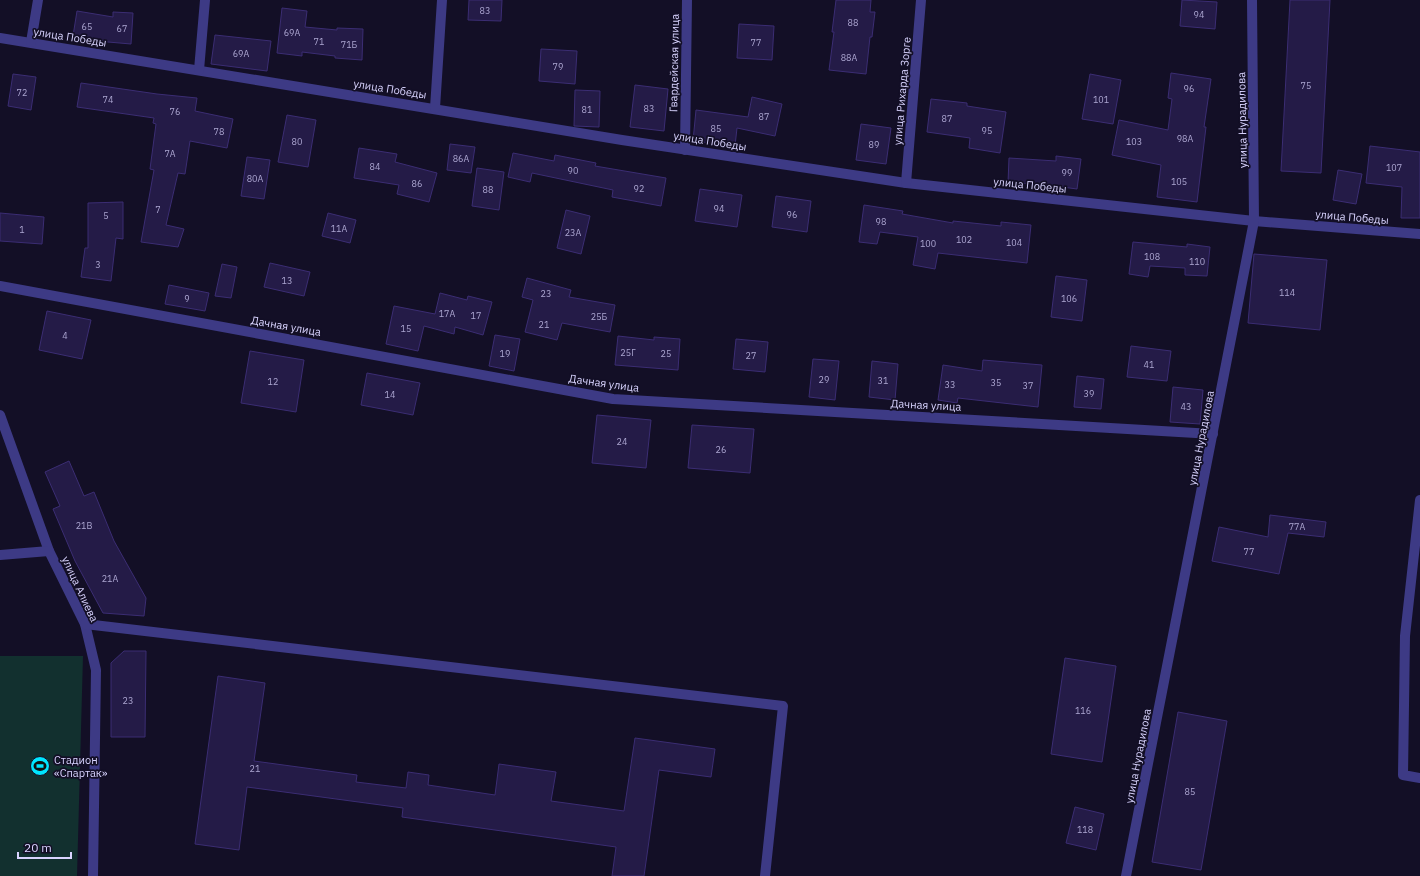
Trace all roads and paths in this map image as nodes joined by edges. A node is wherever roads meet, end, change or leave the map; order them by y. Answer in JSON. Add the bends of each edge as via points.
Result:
{"nodes":[{"id":1,"x":38,"y":0,"type":"edge"},
{"id":2,"x":205,"y":0,"type":"edge"},
{"id":3,"x":442,"y":0,"type":"edge"},
{"id":4,"x":687,"y":0,"type":"edge"},
{"id":5,"x":921,"y":0,"type":"edge"},
{"id":6,"x":1252,"y":0,"type":"edge"},
{"id":7,"x":0,"y":38,"type":"edge"},
{"id":8,"x":31,"y":42,"type":"junction"},
{"id":9,"x":199,"y":70,"type":"junction"},
{"id":10,"x":435,"y":108,"type":"junction"},
{"id":11,"x":685,"y":150,"type":"junction"},
{"id":12,"x":906,"y":183,"type":"junction"},
{"id":13,"x":1254,"y":221,"type":"junction"},
{"id":14,"x":1420,"y":234,"type":"edge"},
{"id":15,"x":0,"y":286,"type":"edge"},
{"id":16,"x":0,"y":415,"type":"edge"},
{"id":17,"x":1214,"y":434,"type":"junction"},
{"id":18,"x":1420,"y":500,"type":"edge"},
{"id":19,"x":49,"y":551,"type":"junction"},
{"id":20,"x":0,"y":555,"type":"edge"},
{"id":21,"x":85,"y":624,"type":"junction"},
{"id":22,"x":1420,"y":778,"type":"edge"},
{"id":23,"x":93,"y":876,"type":"edge"},
{"id":24,"x":765,"y":876,"type":"edge"},
{"id":25,"x":1126,"y":876,"type":"edge"}],
"edges":[{"from":1,"to":8,"type":"street"},
{"from":2,"to":9,"type":"street"},
{"from":3,"to":10,"type":"street"},
{"from":4,"to":11,"type":"street","name":"Гвардейская улица"},
{"from":5,"to":12,"type":"street","name":"улица Рихарда Зорге"},
{"from":6,"to":13,"type":"street","name":"улица Нурадилова"},
{"from":7,"to":8,"type":"street","name":"улица Победы"},
{"from":8,"to":9,"type":"street","name":"улица Победы"},
{"from":9,"to":10,"type":"street","name":"улица Победы"},
{"from":10,"to":11,"type":"street","name":"улица Победы"},
{"from":11,"to":12,"type":"street","name":"улица Победы"},
{"from":12,"to":13,"type":"street","name":"улица Победы"},
{"from":13,"to":14,"type":"street","name":"улица Победы"},
{"from":13,"to":17,"type":"street","name":"улица Нурадилова"},
{"from":15,"to":17,"type":"street","name":"Дачная улица","via":[[613,399]]},
{"from":16,"to":19,"type":"street","name":"улица Алиева"},
{"from":17,"to":25,"type":"street","name":"улица Нурадилова"},
{"from":18,"to":22,"type":"street","via":[[1404,636],[1403,775]]},
{"from":19,"to":20,"type":"street"},
{"from":19,"to":21,"type":"street","name":"улица Алиева"},
{"from":21,"to":23,"type":"street","name":"улица Алиева","via":[[96,670]]},
{"from":21,"to":24,"type":"street","via":[[783,706]]}]}
